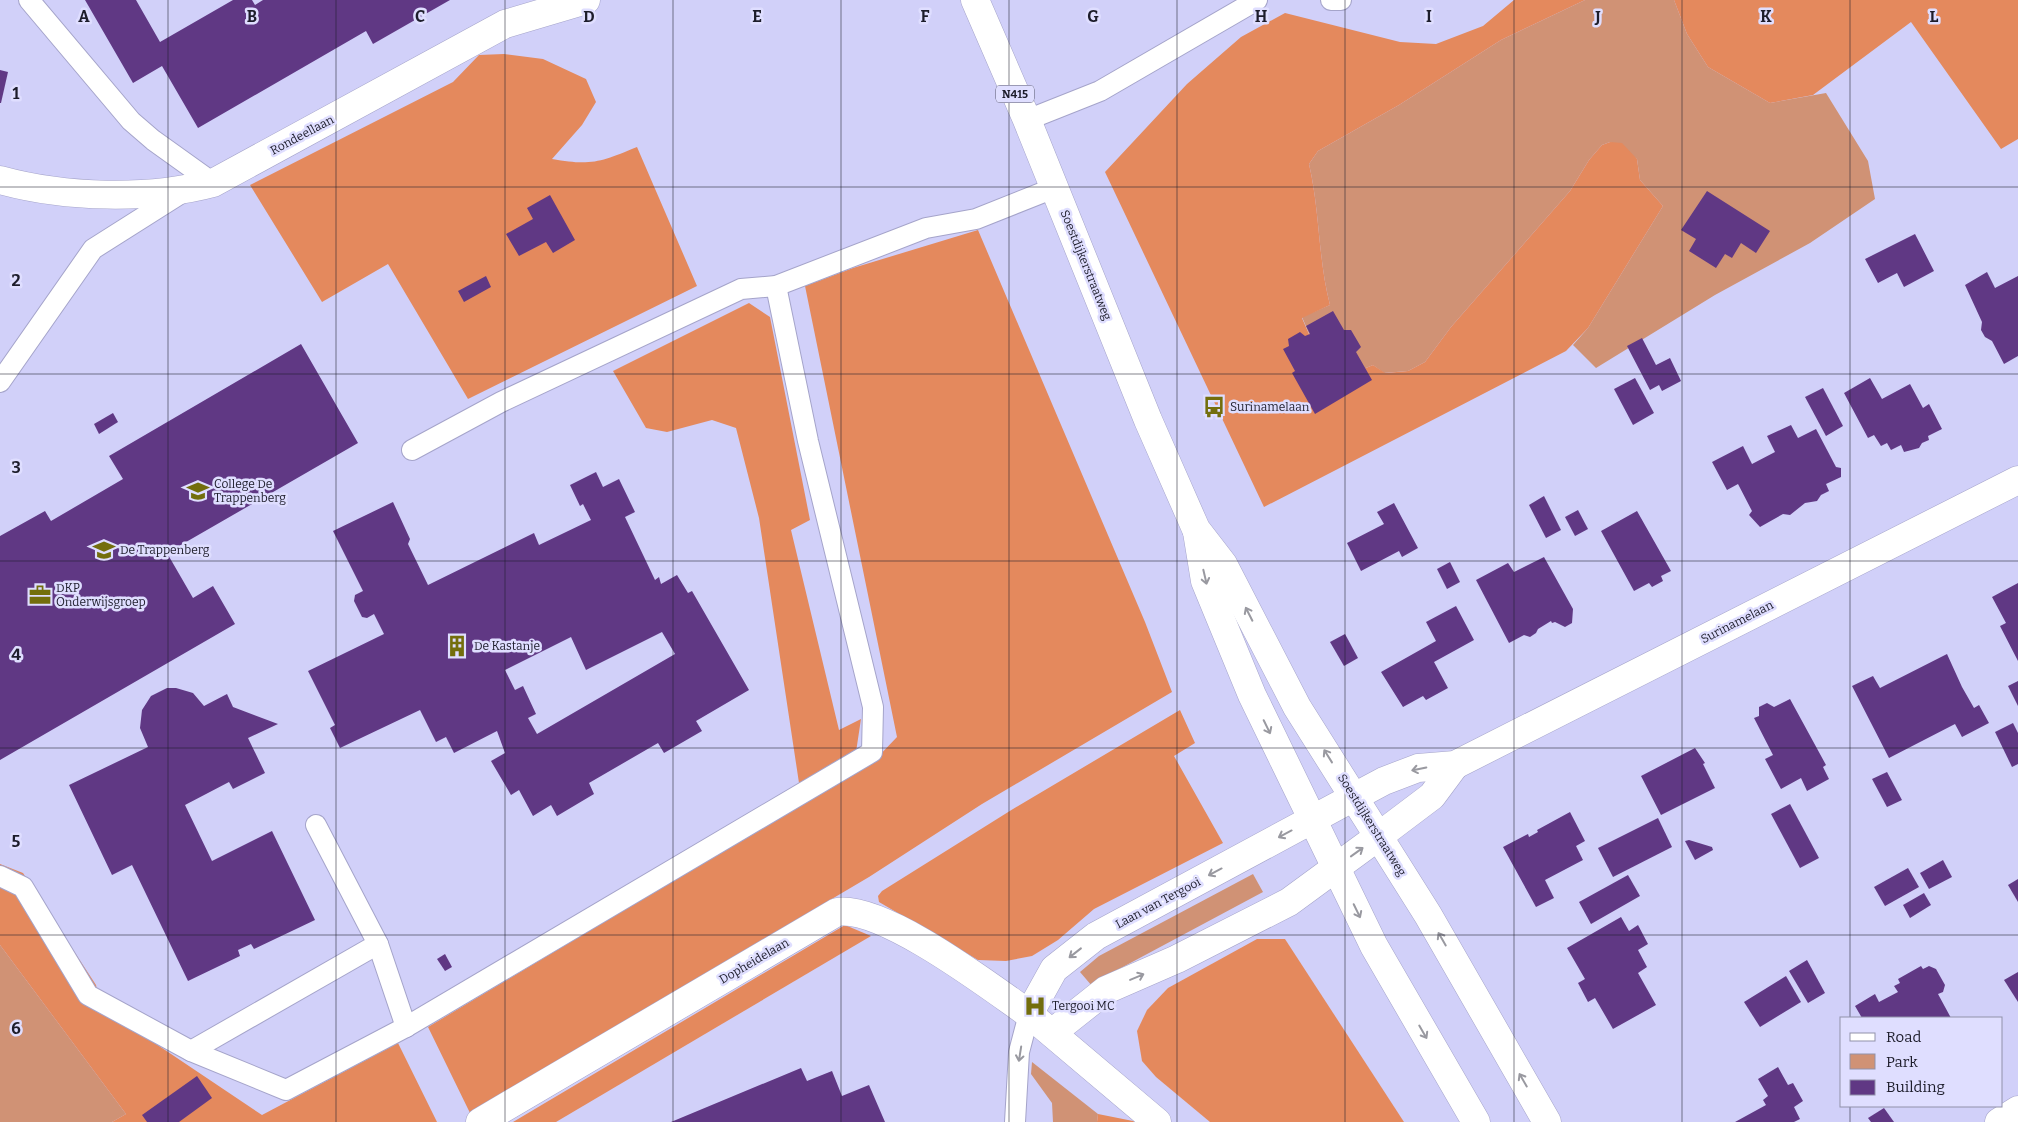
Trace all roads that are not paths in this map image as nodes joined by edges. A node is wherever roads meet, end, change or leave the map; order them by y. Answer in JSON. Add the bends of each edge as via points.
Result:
{"nodes":[{"id":1,"x":29,"y":0,"type":"edge"},
{"id":2,"x":586,"y":0,"type":"edge"},
{"id":3,"x":975,"y":0,"type":"edge"},
{"id":4,"x":1257,"y":0,"type":"edge"},
{"id":5,"x":1331,"y":0,"type":"edge"},
{"id":6,"x":1341,"y":0,"type":"edge"},
{"id":7,"x":1027,"y":120,"type":"junction"},
{"id":8,"x":0,"y":180,"type":"edge"},
{"id":9,"x":213,"y":182,"type":"junction"},
{"id":10,"x":1054,"y":188,"type":"junction"},
{"id":11,"x":184,"y":190,"type":"junction"},
{"id":12,"x":776,"y":286,"type":"junction"},
{"id":13,"x":0,"y":382,"type":"edge"},
{"id":14,"x":412,"y":450,"type":"dead end"},
{"id":15,"x":2018,"y":480,"type":"edge"},
{"id":16,"x":1196,"y":529,"type":"junction"},
{"id":17,"x":1455,"y":765,"type":"junction"},
{"id":18,"x":1354,"y":797,"type":"junction"},
{"id":19,"x":1312,"y":820,"type":"junction"},
{"id":20,"x":316,"y":825,"type":"dead end"},
{"id":21,"x":1379,"y":836,"type":"junction"},
{"id":22,"x":1336,"y":868,"type":"junction"},
{"id":23,"x":0,"y":876,"type":"edge"},
{"id":24,"x":378,"y":944,"type":"junction"},
{"id":25,"x":1029,"y":1014,"type":"junction"},
{"id":26,"x":406,"y":1027,"type":"junction"},
{"id":27,"x":1053,"y":1032,"type":"junction"},
{"id":28,"x":191,"y":1051,"type":"junction"},
{"id":29,"x":2018,"y":1110,"type":"edge"},
{"id":30,"x":480,"y":1122,"type":"edge"},
{"id":31,"x":1015,"y":1122,"type":"edge"},
{"id":32,"x":1157,"y":1122,"type":"edge"},
{"id":33,"x":1476,"y":1122,"type":"edge"},
{"id":34,"x":1547,"y":1122,"type":"edge"},
{"id":35,"x":1999,"y":1122,"type":"edge"}],
"edges":[{"from":1,"to":9,"type":"lane","via":[[131,120],[153,140]]},
{"from":2,"to":9,"type":"street","name":"Rondeellaan","via":[[505,24]]},
{"from":3,"to":7,"type":"street","name":"Soestdijkerstraatweg","number":"N415"},
{"from":4,"to":7,"type":"lane","via":[[1100,91]]},
{"from":5,"to":6,"type":"lane"},
{"from":7,"to":10,"type":"street","name":"Soestdijkerstraatweg","number":"N415"},
{"from":8,"to":11,"type":"street","name":"Rondeellaan","via":[[60,191],[111,194]]},
{"from":9,"to":11,"type":"street","name":"Rondeellaan"},
{"from":10,"to":12,"type":"lane","via":[[976,219],[926,228]]},
{"from":10,"to":16,"type":"street","name":"Soestdijkerstraatweg","number":"N415"},
{"from":11,"to":13,"type":"lane","via":[[93,249]]},
{"from":12,"to":14,"type":"lane","via":[[741,289],[501,402]]},
{"from":12,"to":26,"type":"lane","via":[[808,441],[873,707],[872,752]]},
{"from":15,"to":17,"type":"street","name":"Surinamelaan"},
{"from":18,"to":16,"type":"street","name":"Soestdijkerstraatweg","one_way":true,"via":[[1297,707],[1223,564]]},
{"from":16,"to":19,"type":"street","name":"Soestdijkerstraatweg","one_way":true,"via":[[1205,581],[1252,695]]},
{"from":17,"to":18,"type":"street","name":"Surinamelaan","one_way":true,"via":[[1418,768]]},
{"from":17,"to":21,"type":"street","name":"Surinamelaan","via":[[1432,796]]},
{"from":18,"to":19,"type":"street","name":"Laan van Tergooi"},
{"from":18,"to":21,"type":"street","name":"Soestdijkerstraatweg"},
{"from":19,"to":22,"type":"street","name":"Soestdijkerstraatweg"},
{"from":19,"to":25,"type":"street","name":"Laan van Tergooi","one_way":true,"via":[[1096,936],[1054,969]]},
{"from":20,"to":24,"type":"lane"},
{"from":22,"to":21,"type":"street","name":"Surinamelaan","one_way":true},
{"from":34,"to":21,"type":"street","name":"Soestdijkerstraatweg","one_way":true},
{"from":27,"to":22,"type":"street","one_way":true,"via":[[1106,990],[1177,960],[1278,908]]},
{"from":22,"to":33,"type":"street","name":"Soestdijkerstraatweg","one_way":true,"via":[[1374,946]]},
{"from":23,"to":28,"type":"lane","via":[[23,887],[88,994]]},
{"from":24,"to":26,"type":"lane"},
{"from":24,"to":28,"type":"lane"},
{"from":25,"to":27,"type":"street"},
{"from":25,"to":30,"type":"street","name":"Dopheidelaan","via":[[930,945],[867,916],[850,910],[837,912]]},
{"from":25,"to":31,"type":"lane","name":"Laan van Tergooi","one_way":true,"via":[[1019,1052]]},
{"from":26,"to":28,"type":"lane","via":[[286,1090]]},
{"from":27,"to":32,"type":"street"},
{"from":29,"to":35,"type":"street"}]}
